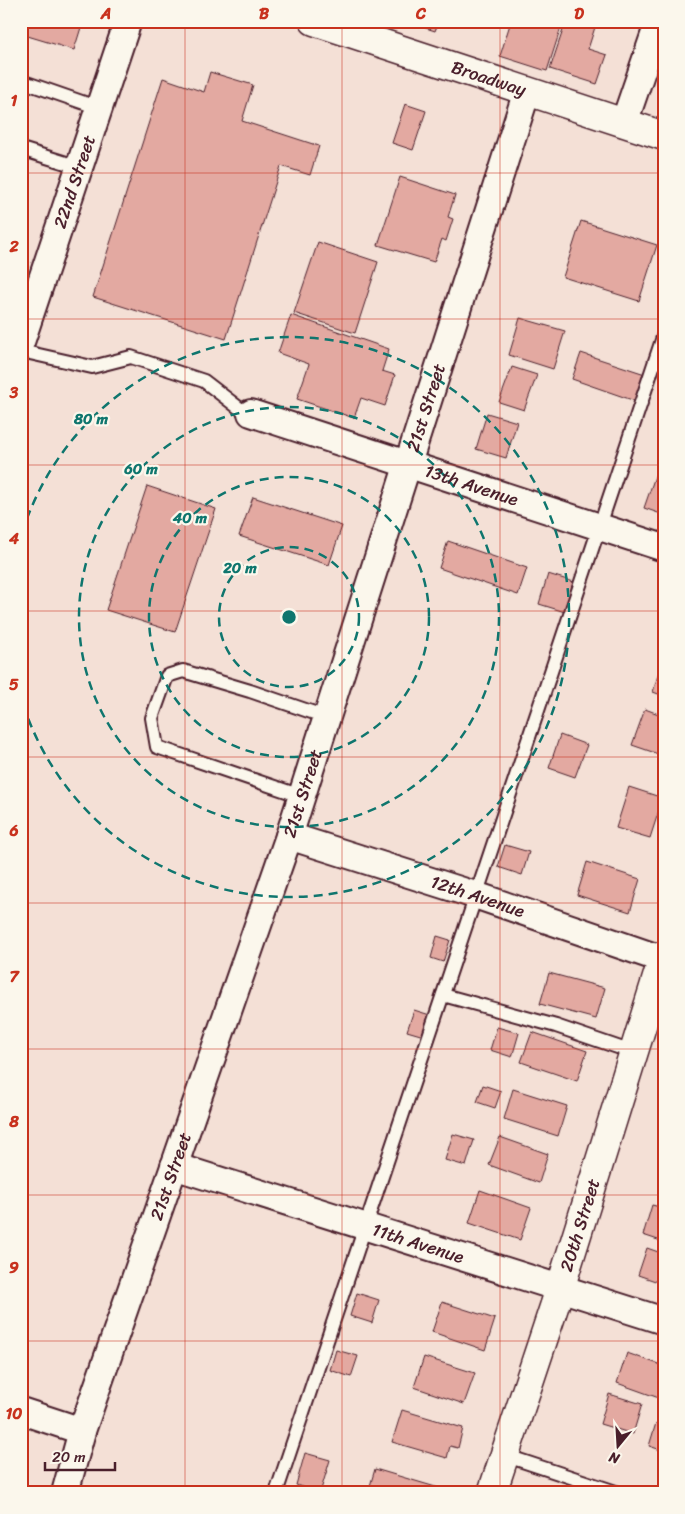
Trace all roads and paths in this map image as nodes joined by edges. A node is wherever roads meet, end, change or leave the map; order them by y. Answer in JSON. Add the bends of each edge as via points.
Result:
{"nodes":[{"id":1,"x":128,"y":21,"type":"edge"},
{"id":2,"x":314,"y":21,"type":"edge"},
{"id":3,"x":659,"y":21,"type":"edge"},
{"id":4,"x":21,"y":81,"type":"edge"},
{"id":5,"x":527,"y":91,"type":"junction"},
{"id":6,"x":100,"y":108,"type":"junction"},
{"id":7,"x":624,"y":123,"type":"junction"},
{"id":8,"x":664,"y":136,"type":"edge"},
{"id":9,"x":21,"y":148,"type":"edge"},
{"id":10,"x":80,"y":168,"type":"junction"},
{"id":11,"x":664,"y":334,"type":"edge"},
{"id":12,"x":21,"y":342,"type":"edge"},
{"id":13,"x":21,"y":351,"type":"edge"},
{"id":14,"x":251,"y":413,"type":"joint"},
{"id":15,"x":406,"y":465,"type":"junction"},
{"id":16,"x":599,"y":527,"type":"junction"},
{"id":17,"x":664,"y":548,"type":"edge"},
{"id":18,"x":326,"y":717,"type":"junction"},
{"id":19,"x":301,"y":796,"type":"junction"},
{"id":20,"x":288,"y":836,"type":"junction"},
{"id":21,"x":475,"y":895,"type":"junction"},
{"id":22,"x":663,"y":959,"type":"edge"},
{"id":23,"x":443,"y":995,"type":"junction"},
{"id":24,"x":635,"y":1053,"type":"junction"},
{"id":25,"x":174,"y":1166,"type":"junction"},
{"id":26,"x":365,"y":1228,"type":"junction"},
{"id":27,"x":560,"y":1289,"type":"junction"},
{"id":28,"x":664,"y":1322,"type":"edge"},
{"id":29,"x":21,"y":1412,"type":"edge"},
{"id":30,"x":82,"y":1432,"type":"junction"},
{"id":31,"x":504,"y":1455,"type":"junction"},
{"id":32,"x":65,"y":1493,"type":"edge"},
{"id":33,"x":276,"y":1493,"type":"edge"},
{"id":34,"x":492,"y":1493,"type":"edge"},
{"id":35,"x":619,"y":1493,"type":"edge"}],
"edges":[{"from":1,"to":6,"type":"street","name":"22nd Street"},
{"from":2,"to":5,"type":"street","name":"Broadway"},
{"from":3,"to":7,"type":"street"},
{"from":4,"to":6,"type":"lane"},
{"from":5,"to":7,"type":"street","name":"Broadway"},
{"from":5,"to":15,"type":"street","name":"21st Street"},
{"from":6,"to":10,"type":"street","name":"22nd Street"},
{"from":7,"to":8,"type":"street","name":"Broadway"},
{"from":9,"to":10,"type":"lane"},
{"from":10,"to":12,"type":"street","name":"22nd Street"},
{"from":11,"to":16,"type":"lane"},
{"from":13,"to":14,"type":"lane","via":[[92,368],[131,357],[204,381],[239,408]]},
{"from":14,"to":15,"type":"street","name":"13th Avenue"},
{"from":15,"to":16,"type":"street","name":"13th Avenue"},
{"from":15,"to":18,"type":"street","name":"21st Street"},
{"from":16,"to":17,"type":"street","name":"13th Avenue"},
{"from":16,"to":21,"type":"lane"},
{"from":18,"to":19,"type":"street","name":"21st Street"},
{"from":18,"to":19,"type":"lane","via":[[183,671],[167,676],[152,718],[157,747]]},
{"from":19,"to":20,"type":"street","name":"21st Street"},
{"from":20,"to":21,"type":"street","name":"12th Avenue"},
{"from":20,"to":25,"type":"street","name":"21st Street"},
{"from":21,"to":22,"type":"street","name":"12th Avenue"},
{"from":21,"to":23,"type":"lane"},
{"from":22,"to":24,"type":"street","name":"20th Street"},
{"from":23,"to":24,"type":"lane","via":[[556,1026]]},
{"from":23,"to":26,"type":"lane"},
{"from":24,"to":27,"type":"street","name":"20th Street"},
{"from":25,"to":26,"type":"street","name":"11th Avenue"},
{"from":25,"to":30,"type":"street","name":"21st Street"},
{"from":26,"to":27,"type":"street","name":"11th Avenue"},
{"from":26,"to":33,"type":"lane"},
{"from":27,"to":28,"type":"street","name":"11th Avenue"},
{"from":27,"to":31,"type":"street","name":"20th Street"},
{"from":29,"to":30,"type":"street"},
{"from":30,"to":32,"type":"street","name":"21st Street"},
{"from":31,"to":34,"type":"street","name":"20th Street"},
{"from":31,"to":35,"type":"lane"}]}
